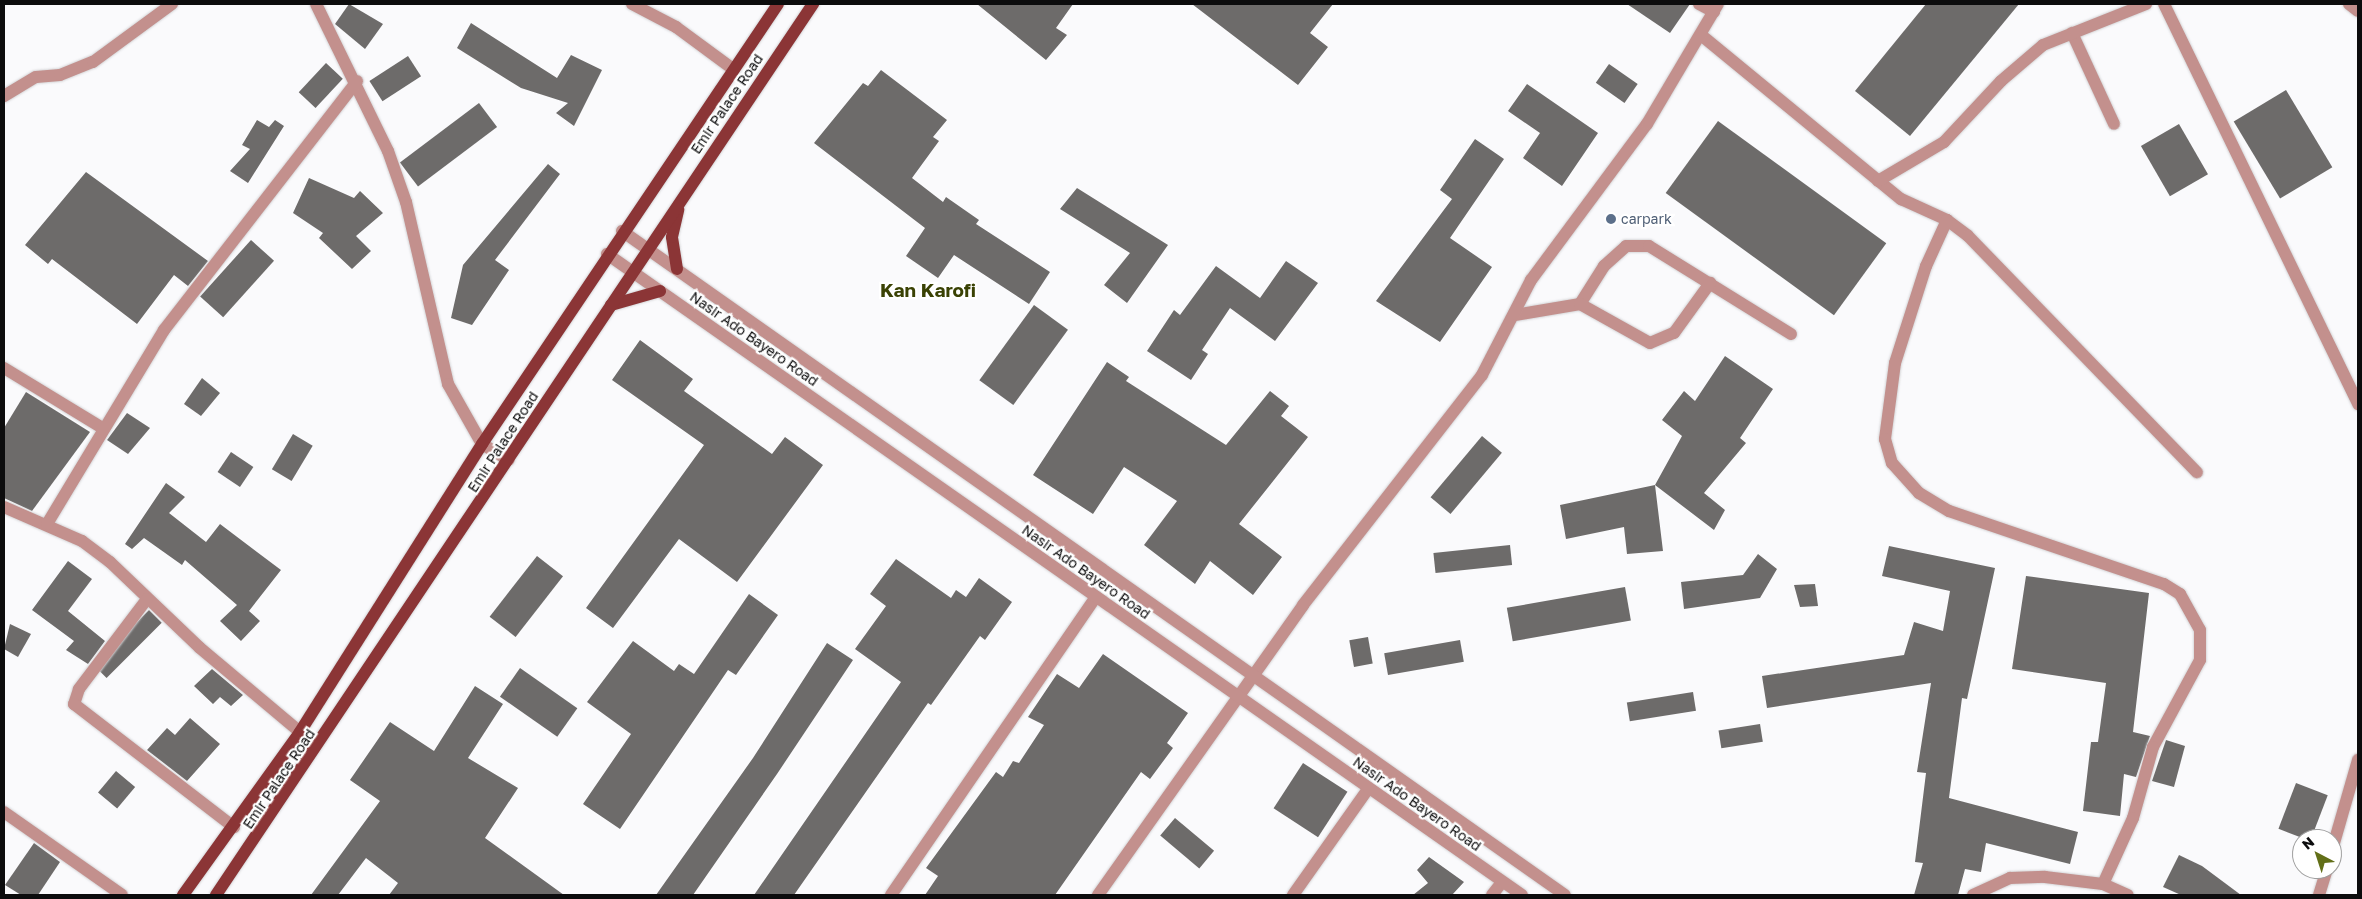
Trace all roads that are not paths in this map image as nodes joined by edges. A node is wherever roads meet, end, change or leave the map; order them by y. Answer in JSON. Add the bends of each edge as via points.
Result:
{"nodes":[{"id":1,"x":172,"y":4,"type":"edge"},
{"id":2,"x":316,"y":4,"type":"edge"},
{"id":3,"x":632,"y":4,"type":"edge"},
{"id":4,"x":778,"y":4,"type":"edge"},
{"id":5,"x":813,"y":4,"type":"edge"},
{"id":6,"x":1700,"y":4,"type":"edge"},
{"id":7,"x":2146,"y":4,"type":"edge"},
{"id":8,"x":2164,"y":4,"type":"edge"},
{"id":9,"x":2349,"y":4,"type":"edge"},
{"id":10,"x":1716,"y":8,"type":"edge"},
{"id":11,"x":2358,"y":11,"type":"edge"},
{"id":12,"x":2072,"y":32,"type":"junction"},
{"id":13,"x":1701,"y":35,"type":"junction"},
{"id":14,"x":733,"y":68,"type":"junction"},
{"id":15,"x":357,"y":80,"type":"junction"},
{"id":16,"x":4,"y":96,"type":"edge"},
{"id":17,"x":2114,"y":124,"type":"dead end"},
{"id":18,"x":1878,"y":181,"type":"junction"},
{"id":19,"x":680,"y":202,"type":"junction"},
{"id":20,"x":1947,"y":220,"type":"junction"},
{"id":21,"x":622,"y":231,"type":"junction"},
{"id":22,"x":649,"y":249,"type":"junction"},
{"id":23,"x":607,"y":254,"type":"junction"},
{"id":24,"x":677,"y":269,"type":"junction"},
{"id":25,"x":633,"y":272,"type":"junction"},
{"id":26,"x":1710,"y":283,"type":"junction"},
{"id":27,"x":660,"y":291,"type":"junction"},
{"id":28,"x":1580,"y":304,"type":"junction"},
{"id":29,"x":611,"y":305,"type":"junction"},
{"id":30,"x":1515,"y":315,"type":"junction"},
{"id":31,"x":1791,"y":334,"type":"dead end"},
{"id":32,"x":4,"y":368,"type":"edge"},
{"id":33,"x":2358,"y":404,"type":"edge"},
{"id":34,"x":104,"y":429,"type":"junction"},
{"id":35,"x":482,"y":444,"type":"junction"},
{"id":36,"x":509,"y":460,"type":"junction"},
{"id":37,"x":2197,"y":472,"type":"dead end"},
{"id":38,"x":4,"y":507,"type":"edge"},
{"id":39,"x":47,"y":524,"type":"junction"},
{"id":40,"x":1095,"y":598,"type":"junction"},
{"id":41,"x":147,"y":599,"type":"junction"},
{"id":42,"x":1254,"y":675,"type":"junction"},
{"id":43,"x":1237,"y":697,"type":"junction"},
{"id":44,"x":300,"y":732,"type":"junction"},
{"id":45,"x":2358,"y":760,"type":"edge"},
{"id":46,"x":1368,"y":789,"type":"junction"},
{"id":47,"x":4,"y":812,"type":"edge"},
{"id":48,"x":234,"y":827,"type":"junction"},
{"id":49,"x":2338,"y":829,"type":"edge"},
{"id":50,"x":2324,"y":879,"type":"edge"},
{"id":51,"x":1502,"y":882,"type":"junction"},
{"id":52,"x":2103,"y":884,"type":"junction"},
{"id":53,"x":122,"y":895,"type":"edge"},
{"id":54,"x":183,"y":895,"type":"edge"},
{"id":55,"x":216,"y":895,"type":"edge"},
{"id":56,"x":891,"y":895,"type":"edge"},
{"id":57,"x":1098,"y":895,"type":"edge"},
{"id":58,"x":1293,"y":895,"type":"edge"},
{"id":59,"x":1492,"y":895,"type":"edge"},
{"id":60,"x":1522,"y":895,"type":"edge"},
{"id":61,"x":1565,"y":895,"type":"edge"},
{"id":62,"x":1973,"y":895,"type":"edge"},
{"id":63,"x":2128,"y":895,"type":"edge"},
{"id":64,"x":2319,"y":895,"type":"edge"}],
"edges":[{"from":1,"to":16,"type":"street","via":[[93,62],[60,75],[36,76]]},
{"from":2,"to":15,"type":"street"},
{"from":3,"to":14,"type":"street","via":[[676,26]]},
{"from":4,"to":14,"type":"main road","name":"Emir Palace Road"},
{"from":5,"to":19,"type":"main road","name":"Emir Palace Road"},
{"from":6,"to":10,"type":"street"},
{"from":7,"to":12,"type":"street"},
{"from":8,"to":33,"type":"street"},
{"from":9,"to":11,"type":"street"},
{"from":10,"to":13,"type":"street"},
{"from":12,"to":17,"type":"street"},
{"from":12,"to":18,"type":"street","via":[[2025,59],[1944,142]]},
{"from":13,"to":18,"type":"street"},
{"from":13,"to":30,"type":"street","via":[[1647,124],[1531,280]]},
{"from":14,"to":21,"type":"main road","name":"Emir Palace Road"},
{"from":15,"to":34,"type":"street","via":[[164,330]]},
{"from":15,"to":35,"type":"street","via":[[406,202],[448,384]]},
{"from":18,"to":20,"type":"street","via":[[1920,210]]},
{"from":19,"to":22,"type":"main road","name":"Emir Palace Road"},
{"from":19,"to":24,"type":"main road","via":[[672,237]]},
{"from":20,"to":37,"type":"street","via":[[2079,347]]},
{"from":20,"to":52,"type":"street","via":[[1926,266],[1895,363],[1885,439],[1892,463],[1918,493],[1949,511],[2164,584],[2180,594],[2200,630],[2200,660],[2153,747],[2133,818]]},
{"from":21,"to":22,"type":"street"},
{"from":21,"to":23,"type":"main road","name":"Emir Palace Road"},
{"from":22,"to":24,"type":"street"},
{"from":22,"to":25,"type":"main road","name":"Emir Palace Road"},
{"from":23,"to":25,"type":"street","name":"Nasir Ado Bayero Road"},
{"from":23,"to":35,"type":"main road","name":"Emir Palace Road"},
{"from":24,"to":42,"type":"street"},
{"from":25,"to":27,"type":"street","name":"Nasir Ado Bayero Road"},
{"from":25,"to":29,"type":"main road","name":"Emir Palace Road"},
{"from":26,"to":28,"type":"street","via":[[1674,333],[1650,343]]},
{"from":26,"to":28,"type":"street","via":[[1649,246],[1626,246],[1604,266]]},
{"from":26,"to":31,"type":"street"},
{"from":27,"to":29,"type":"main road"},
{"from":27,"to":40,"type":"street","name":"Nasir Ado Bayero Road"},
{"from":28,"to":30,"type":"street"},
{"from":29,"to":36,"type":"main road","name":"Emir Palace Road"},
{"from":30,"to":42,"type":"street","via":[[1498,351],[1442,431],[1346,549]]},
{"from":32,"to":34,"type":"street"},
{"from":34,"to":39,"type":"street"},
{"from":35,"to":36,"type":"street"},
{"from":35,"to":44,"type":"main road","name":"Emir Palace Road"},
{"from":36,"to":55,"type":"main road","name":"Emir Palace Road"},
{"from":38,"to":39,"type":"street"},
{"from":39,"to":41,"type":"street","via":[[96,552]]},
{"from":40,"to":43,"type":"street","name":"Nasir Ado Bayero Road"},
{"from":40,"to":56,"type":"street"},
{"from":41,"to":44,"type":"street"},
{"from":41,"to":48,"type":"street","via":[[79,689],[74,704]]},
{"from":42,"to":43,"type":"street"},
{"from":42,"to":61,"type":"street"},
{"from":43,"to":46,"type":"street","name":"Nasir Ado Bayero Road"},
{"from":43,"to":57,"type":"street"},
{"from":44,"to":48,"type":"main road","name":"Emir Palace Road"},
{"from":45,"to":49,"type":"street"},
{"from":46,"to":51,"type":"street","name":"Nasir Ado Bayero Road"},
{"from":46,"to":58,"type":"street"},
{"from":47,"to":53,"type":"street"},
{"from":48,"to":54,"type":"main road","name":"Emir Palace Road"},
{"from":50,"to":64,"type":"street"},
{"from":51,"to":59,"type":"street"},
{"from":51,"to":60,"type":"street","name":"Nasir Ado Bayero Road"},
{"from":52,"to":62,"type":"street","via":[[2010,878]]},
{"from":52,"to":63,"type":"street"}]}
